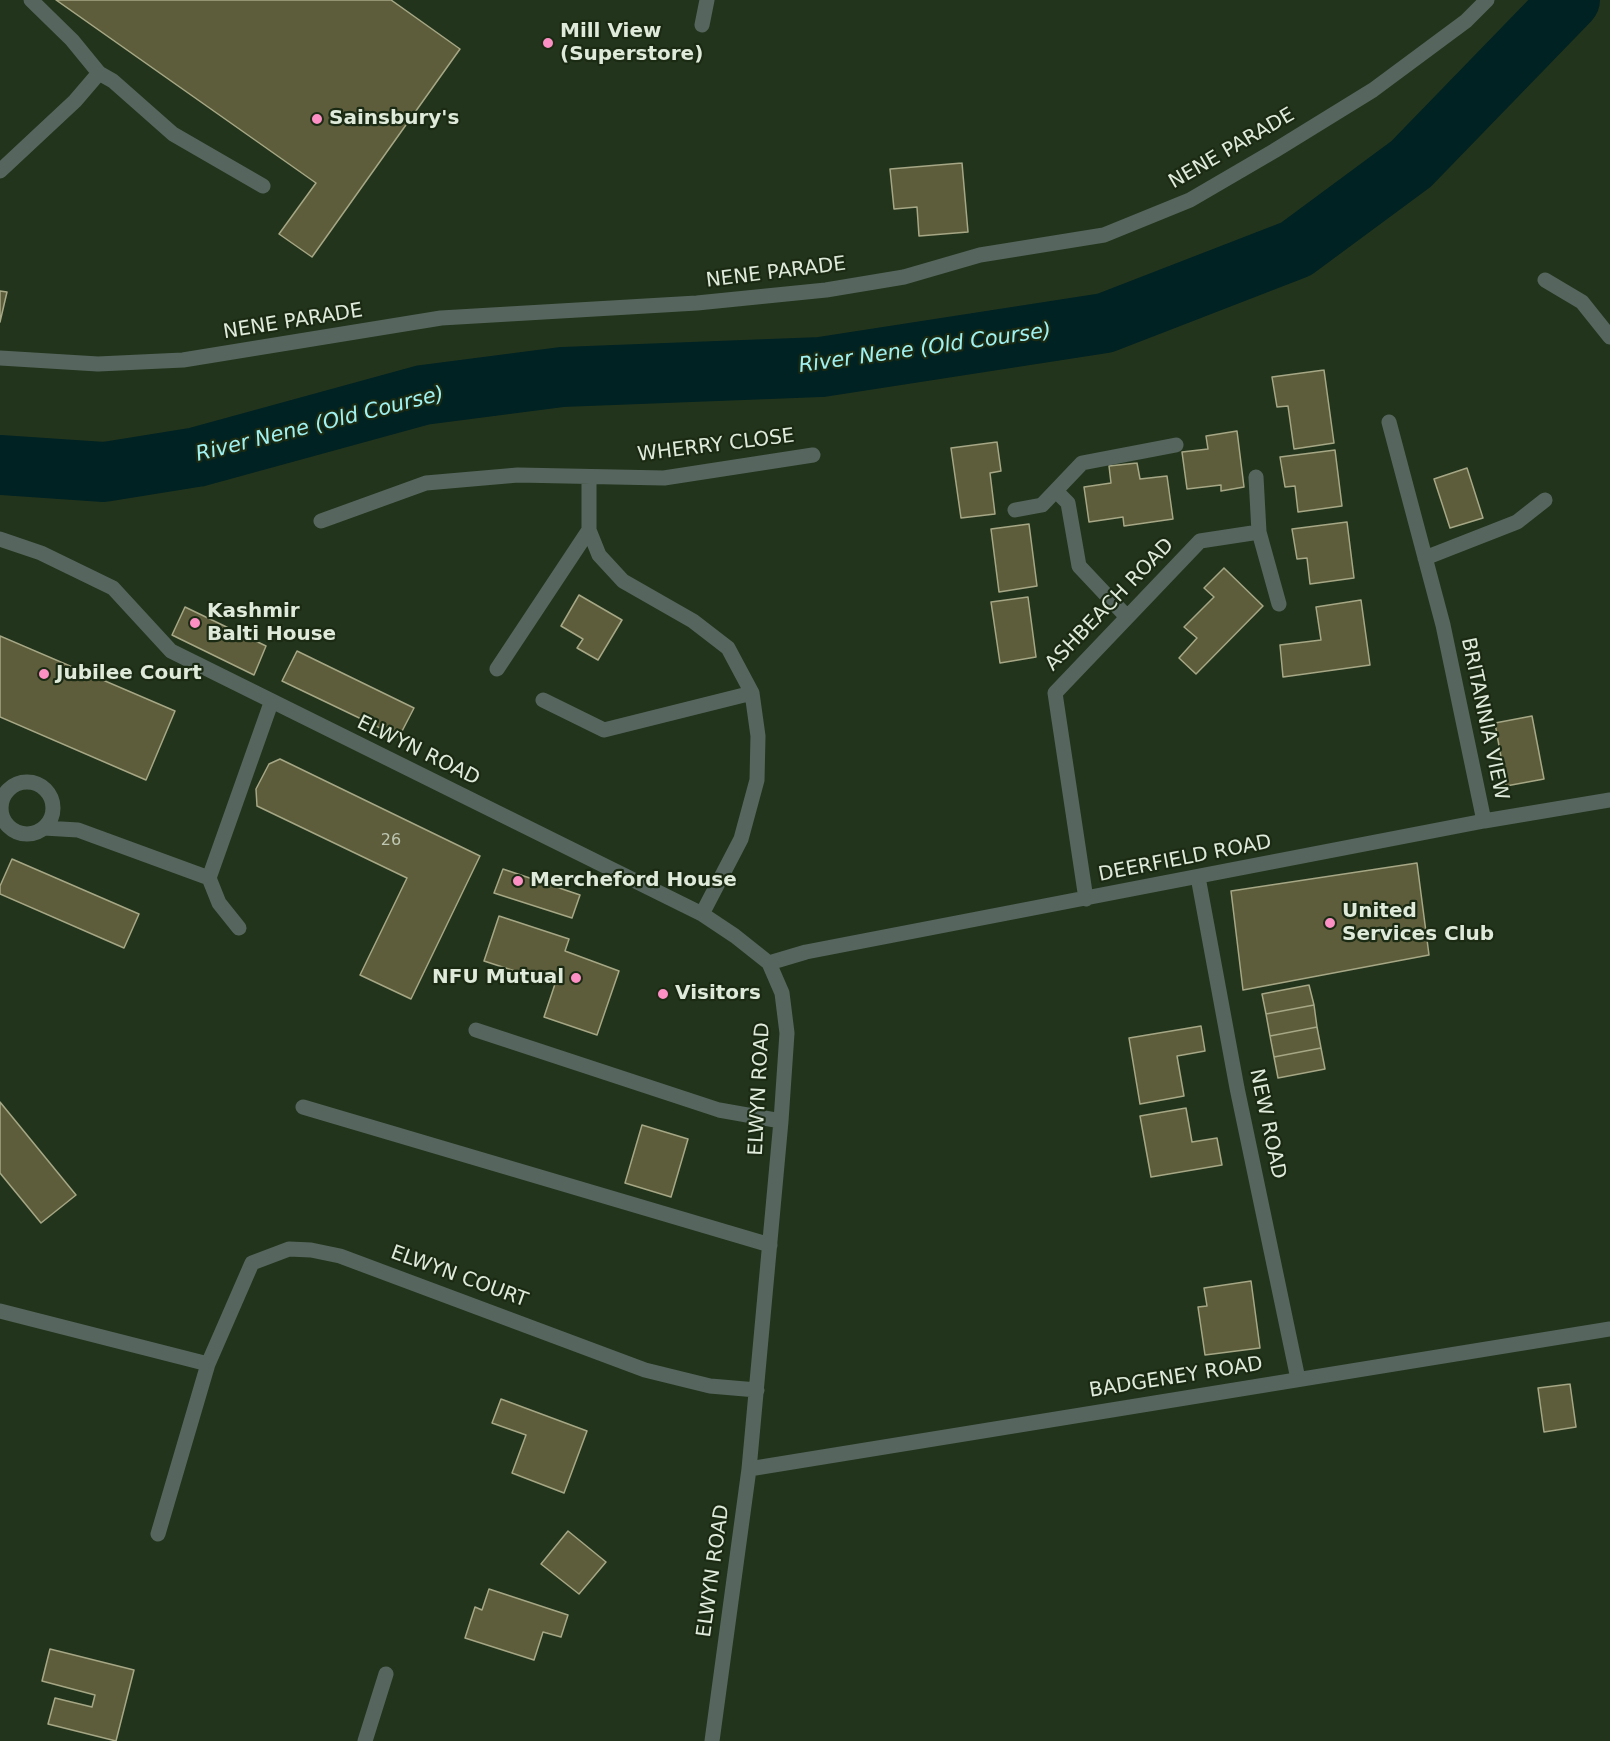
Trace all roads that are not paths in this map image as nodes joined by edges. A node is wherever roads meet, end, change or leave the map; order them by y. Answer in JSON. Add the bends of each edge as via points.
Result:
{"nodes":[{"id":1,"x":32,"y":0,"type":"edge"},
{"id":2,"x":707,"y":0,"type":"edge"},
{"id":3,"x":1487,"y":0,"type":"edge"},
{"id":4,"x":702,"y":25,"type":"dead end"},
{"id":5,"x":99,"y":73,"type":"junction"},
{"id":6,"x":0,"y":171,"type":"edge"},
{"id":7,"x":262,"y":186,"type":"dead end"},
{"id":8,"x":1545,"y":280,"type":"dead end"},
{"id":9,"x":1610,"y":337,"type":"edge"},
{"id":10,"x":0,"y":358,"type":"edge"},
{"id":11,"x":1389,"y":423,"type":"dead end"},
{"id":12,"x":1176,"y":445,"type":"dead end"},
{"id":13,"x":813,"y":455,"type":"dead end"},
{"id":14,"x":1257,"y":477,"type":"dead end"},
{"id":15,"x":589,"y":479,"type":"junction"},
{"id":16,"x":1056,"y":491,"type":"junction"},
{"id":17,"x":1545,"y":500,"type":"dead end"},
{"id":18,"x":1016,"y":510,"type":"dead end"},
{"id":19,"x":321,"y":521,"type":"dead end"},
{"id":20,"x":589,"y":530,"type":"junction"},
{"id":21,"x":1259,"y":532,"type":"junction"},
{"id":22,"x":0,"y":538,"type":"edge"},
{"id":23,"x":1425,"y":558,"type":"junction"},
{"id":24,"x":1279,"y":604,"type":"dead end"},
{"id":25,"x":1127,"y":617,"type":"junction"},
{"id":26,"x":497,"y":669,"type":"dead end"},
{"id":27,"x":752,"y":693,"type":"junction"},
{"id":28,"x":543,"y":700,"type":"dead end"},
{"id":29,"x":271,"y":702,"type":"junction"},
{"id":30,"x":1610,"y":800,"type":"edge"},
{"id":31,"x":1484,"y":821,"type":"junction"},
{"id":32,"x":44,"y":828,"type":"dead end"},
{"id":33,"x":1198,"y":877,"type":"junction"},
{"id":34,"x":209,"y":878,"type":"junction"},
{"id":35,"x":1086,"y":899,"type":"junction"},
{"id":36,"x":702,"y":914,"type":"junction"},
{"id":37,"x":239,"y":928,"type":"dead end"},
{"id":38,"x":769,"y":963,"type":"junction"},
{"id":39,"x":476,"y":1030,"type":"dead end"},
{"id":40,"x":303,"y":1107,"type":"dead end"},
{"id":41,"x":781,"y":1121,"type":"junction"},
{"id":42,"x":770,"y":1245,"type":"junction"},
{"id":43,"x":0,"y":1311,"type":"edge"},
{"id":44,"x":1610,"y":1329,"type":"edge"},
{"id":45,"x":208,"y":1364,"type":"junction"},
{"id":46,"x":1298,"y":1379,"type":"junction"},
{"id":47,"x":756,"y":1390,"type":"junction"},
{"id":48,"x":749,"y":1469,"type":"junction"},
{"id":49,"x":158,"y":1534,"type":"dead end"},
{"id":50,"x":386,"y":1674,"type":"dead end"},
{"id":51,"x":365,"y":1741,"type":"edge"},
{"id":52,"x":712,"y":1741,"type":"edge"}],
"edges":[{"from":1,"to":5,"type":"street"},
{"from":2,"to":4,"type":"street"},
{"from":3,"to":10,"type":"street","name":"NENE PARADE","via":[[1466,21],[1373,90],[1274,151],[1190,200],[1104,235],[980,255],[904,278],[826,290],[697,303],[441,318],[183,360],[98,364]]},
{"from":5,"to":6,"type":"street","via":[[75,101]]},
{"from":5,"to":7,"type":"street","via":[[173,134]]},
{"from":8,"to":9,"type":"street","via":[[1582,302]]},
{"from":11,"to":23,"type":"street","name":"BRITANNIA VIEW"},
{"from":12,"to":16,"type":"street","via":[[1082,463]]},
{"from":13,"to":15,"type":"street","name":"WHERRY CLOSE","via":[[664,478]]},
{"from":14,"to":21,"type":"street"},
{"from":15,"to":19,"type":"street","name":"WHERRY CLOSE","via":[[518,476],[426,483]]},
{"from":15,"to":20,"type":"street"},
{"from":16,"to":18,"type":"street","via":[[1042,505]]},
{"from":16,"to":25,"type":"street","via":[[1068,503],[1079,566]]},
{"from":17,"to":23,"type":"street","via":[[1517,522]]},
{"from":20,"to":26,"type":"street"},
{"from":20,"to":27,"type":"street","via":[[599,555],[623,581],[693,621],[728,648]]},
{"from":21,"to":24,"type":"street"},
{"from":21,"to":25,"type":"street","name":"ASHBEACH ROAD","via":[[1200,541]]},
{"from":22,"to":29,"type":"street","name":"ELWYN ROAD","via":[[113,588],[171,651]]},
{"from":23,"to":31,"type":"street","name":"BRITANNIA VIEW"},
{"from":25,"to":35,"type":"street","name":"ASHBEACH ROAD","via":[[1055,693]]},
{"from":27,"to":28,"type":"street","via":[[604,730]]},
{"from":27,"to":36,"type":"street","via":[[758,736],[757,780],[741,838]]},
{"from":29,"to":34,"type":"street"},
{"from":29,"to":36,"type":"street","name":"ELWYN ROAD"},
{"from":30,"to":31,"type":"street","name":"DEERFIELD ROAD"},
{"from":31,"to":33,"type":"street","name":"DEERFIELD ROAD"},
{"from":32,"to":34,"type":"street","via":[[78,830]]},
{"from":33,"to":35,"type":"street","name":"DEERFIELD ROAD"},
{"from":33,"to":46,"type":"street","name":"NEW ROAD"},
{"from":34,"to":37,"type":"street","via":[[219,903]]},
{"from":35,"to":38,"type":"street","name":"DEERFIELD ROAD","via":[[806,952]]},
{"from":36,"to":38,"type":"street","name":"ELWYN ROAD"},
{"from":38,"to":41,"type":"street","name":"ELWYN ROAD","via":[[782,993],[787,1034]]},
{"from":39,"to":41,"type":"street","via":[[719,1110]]},
{"from":40,"to":42,"type":"street"},
{"from":41,"to":42,"type":"street","name":"ELWYN ROAD"},
{"from":42,"to":47,"type":"street","name":"ELWYN ROAD"},
{"from":43,"to":45,"type":"street"},
{"from":44,"to":46,"type":"street","name":"BADGENEY ROAD"},
{"from":45,"to":47,"type":"street","name":"ELWYN COURT","via":[[252,1263],[289,1250],[311,1250],[350,1260],[645,1370],[710,1386]]},
{"from":45,"to":49,"type":"street","name":"ELWYN COURT"},
{"from":46,"to":48,"type":"street","name":"BADGENEY ROAD"},
{"from":47,"to":48,"type":"street","name":"ELWYN ROAD"},
{"from":48,"to":52,"type":"street","name":"ELWYN ROAD"},
{"from":50,"to":51,"type":"street"}]}
